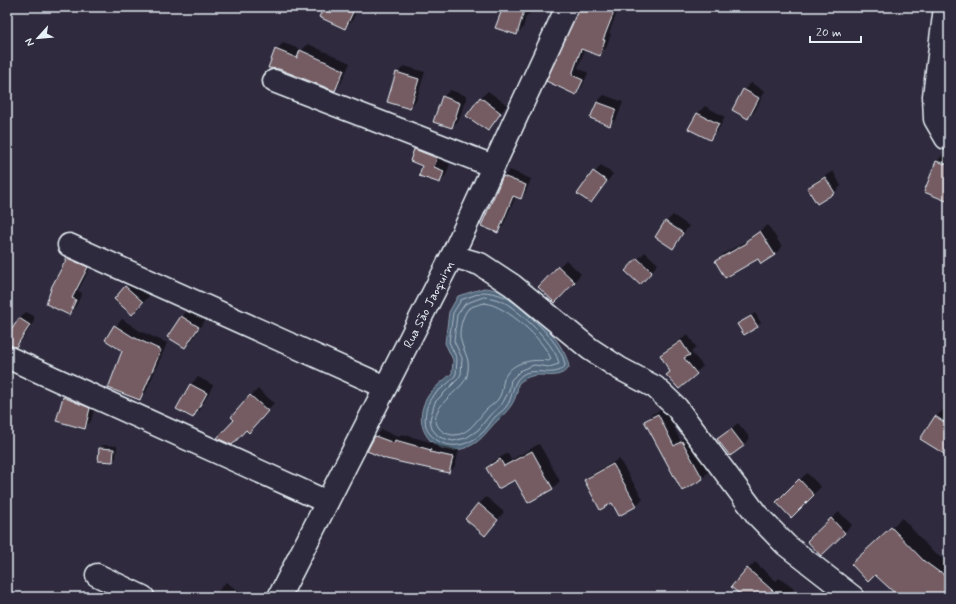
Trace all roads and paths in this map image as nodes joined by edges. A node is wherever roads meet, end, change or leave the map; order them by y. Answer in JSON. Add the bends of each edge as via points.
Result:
{"nodes":[{"id":1,"x":567,"y":7,"type":"edge"},
{"id":2,"x":945,"y":7,"type":"edge"},
{"id":3,"x":274,"y":81,"type":"dead end"},
{"id":4,"x":946,"y":138,"type":"dead end"},
{"id":5,"x":493,"y":166,"type":"junction"},
{"id":6,"x":68,"y":245,"type":"dead end"},
{"id":7,"x":452,"y":256,"type":"junction"},
{"id":8,"x":7,"y":357,"type":"edge"},
{"id":9,"x":385,"y":387,"type":"junction"},
{"id":10,"x":327,"y":502,"type":"junction"},
{"id":11,"x":97,"y":575,"type":"dead end"},
{"id":12,"x":143,"y":597,"type":"edge"},
{"id":13,"x":279,"y":597,"type":"edge"},
{"id":14,"x":852,"y":597,"type":"edge"}],
"edges":[{"from":1,"to":5,"type":"street","name":"Rua São Jaoquim"},
{"from":2,"to":4,"type":"street","via":[[934,96],[935,119]]},
{"from":3,"to":5,"type":"street"},
{"from":5,"to":7,"type":"street","name":"Rua São Jaoquim"},
{"from":6,"to":9,"type":"street"},
{"from":7,"to":9,"type":"street","name":"Rua São Jaoquim"},
{"from":7,"to":14,"type":"street","via":[[480,264],[512,284],[590,349],[655,387],[677,408],[757,515],[786,545]]},
{"from":8,"to":10,"type":"street"},
{"from":9,"to":10,"type":"street","name":"Rua São Jaoquim"},
{"from":10,"to":13,"type":"street","name":"Rua São Jaoquim"},
{"from":11,"to":12,"type":"street"}]}
